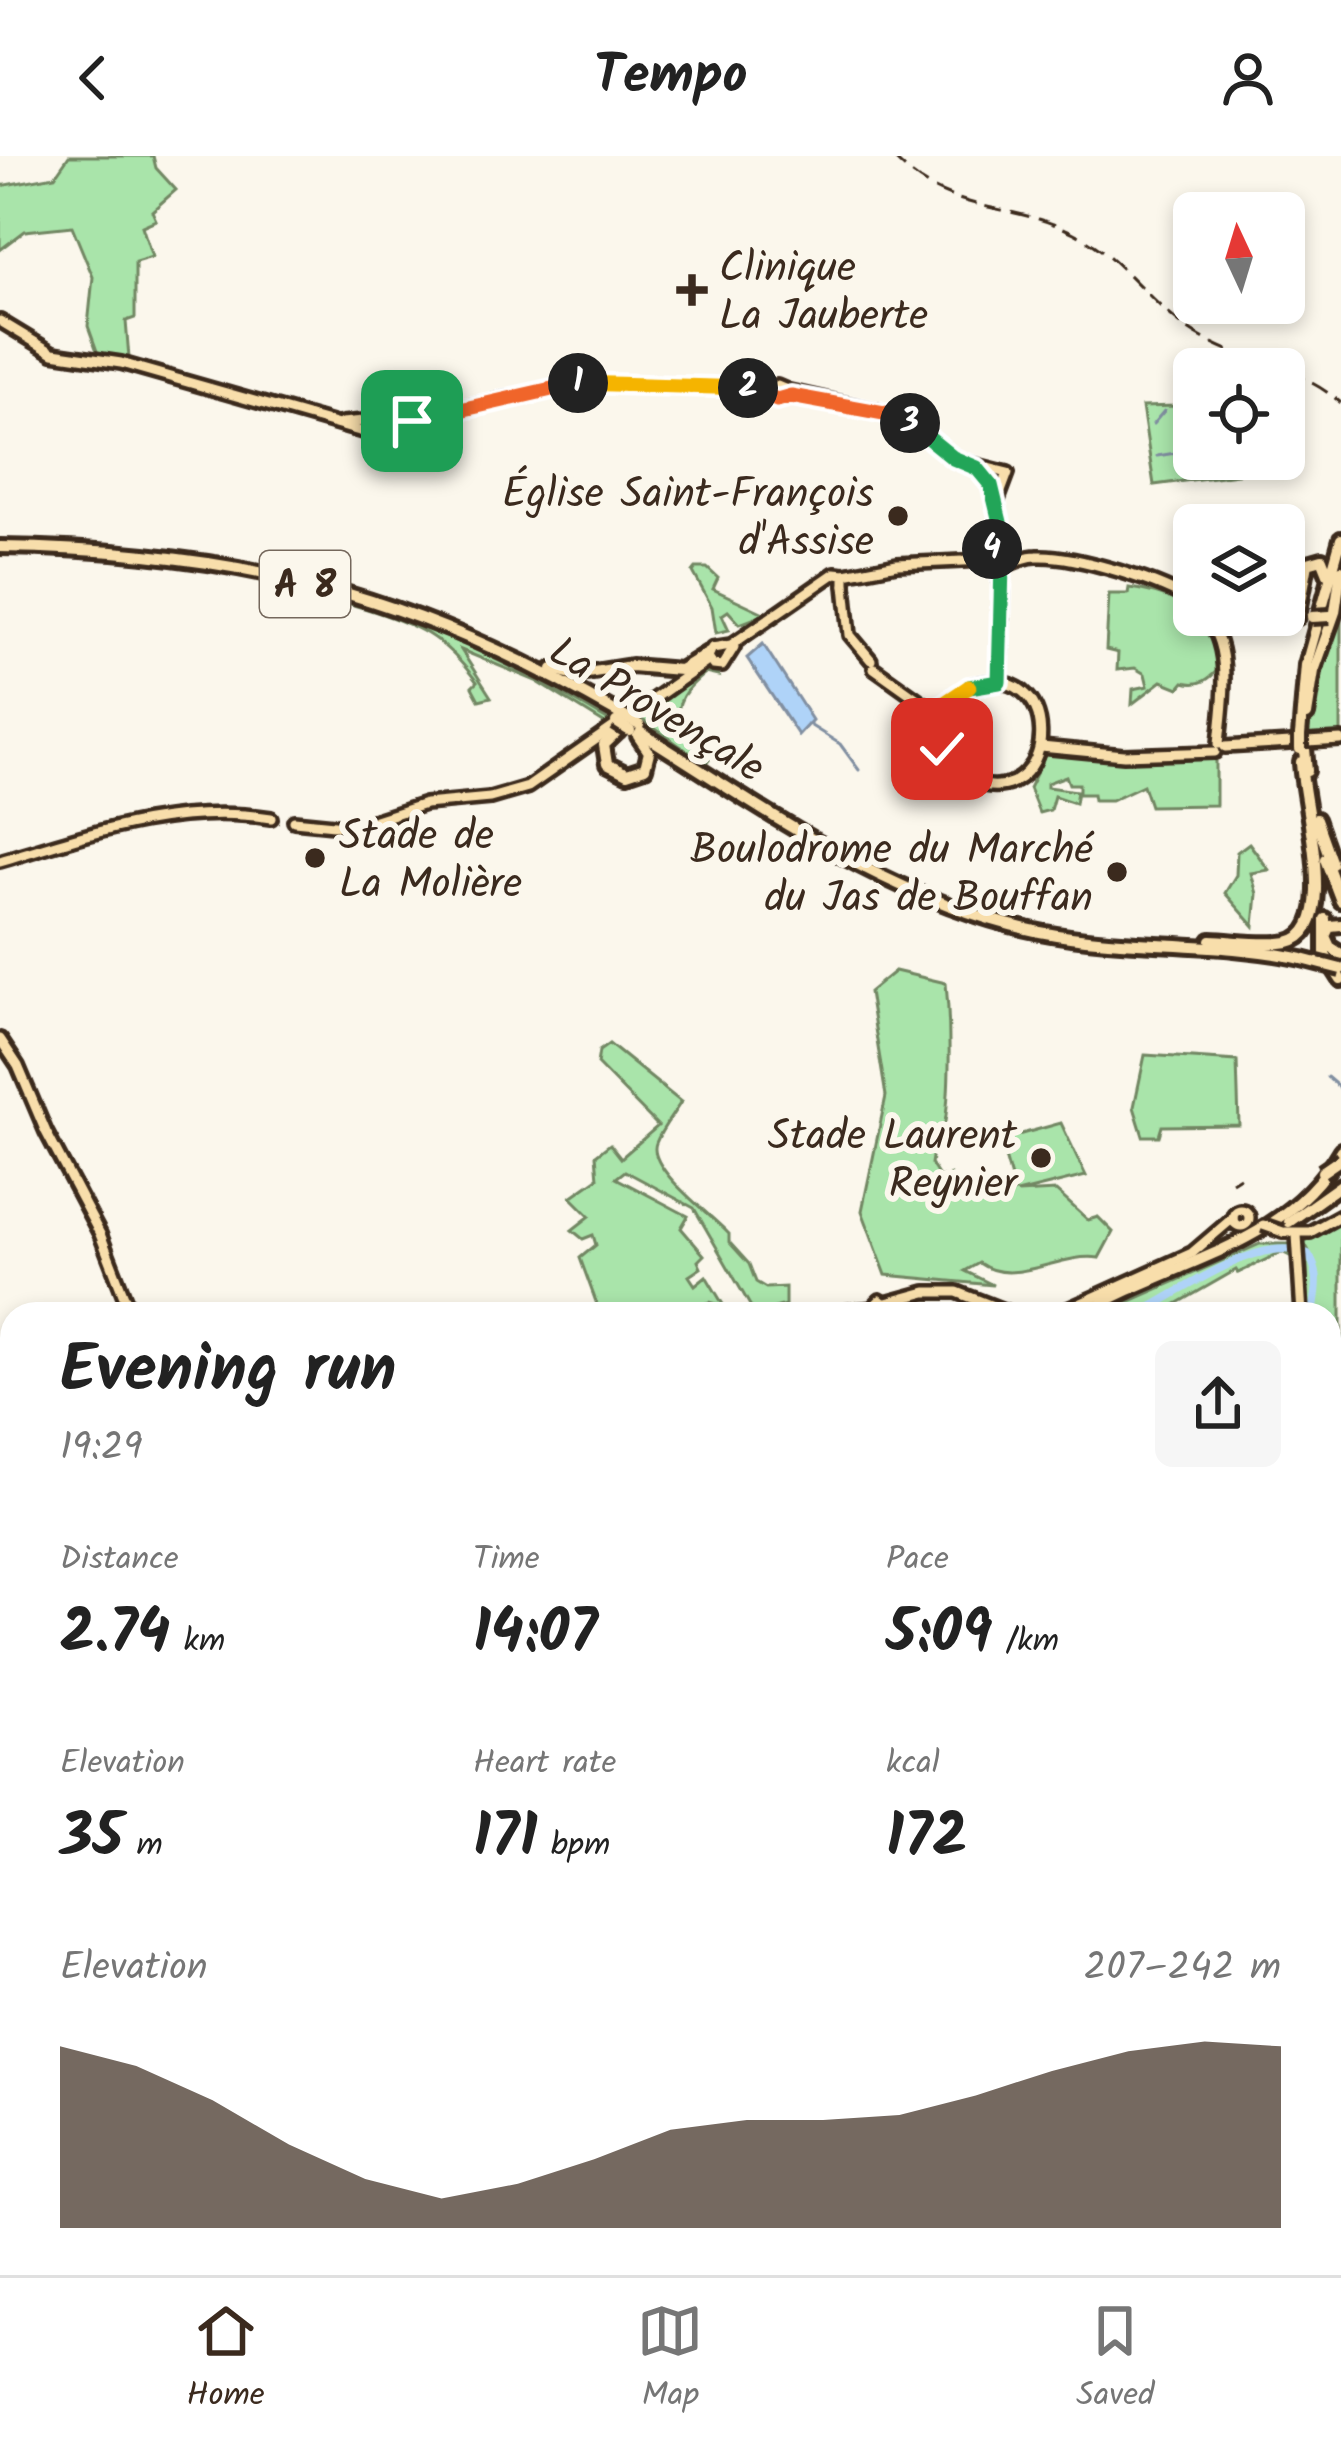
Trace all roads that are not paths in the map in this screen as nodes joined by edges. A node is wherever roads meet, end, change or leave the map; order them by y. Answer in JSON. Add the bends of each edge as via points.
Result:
{"nodes":[{"id":1,"x":0,"y":321,"type":"edge"},
{"id":2,"x":977,"y":468,"type":"junction"},
{"id":3,"x":997,"y":511,"type":"junction"},
{"id":4,"x":1341,"y":536,"type":"edge"},
{"id":5,"x":0,"y":549,"type":"edge"},
{"id":6,"x":1341,"y":555,"type":"edge"},
{"id":7,"x":993,"y":565,"type":"junction"},
{"id":8,"x":1341,"y":570,"type":"edge"},
{"id":9,"x":841,"y":583,"type":"junction"},
{"id":10,"x":1173,"y":586,"type":"edge"},
{"id":11,"x":1173,"y":591,"type":"edge"},
{"id":12,"x":1322,"y":616,"type":"edge"},
{"id":13,"x":450,"y":627,"type":"junction"},
{"id":14,"x":1216,"y":636,"type":"edge"},
{"id":15,"x":1221,"y":636,"type":"edge"},
{"id":16,"x":725,"y":651,"type":"junction"},
{"id":17,"x":710,"y":658,"type":"junction"},
{"id":18,"x":999,"y":682,"type":"junction"},
{"id":19,"x":1225,"y":696,"type":"junction"},
{"id":20,"x":939,"y":711,"type":"junction"},
{"id":21,"x":626,"y":723,"type":"junction"},
{"id":22,"x":947,"y":728,"type":"dead end"},
{"id":23,"x":1341,"y":741,"type":"edge"},
{"id":24,"x":1041,"y":745,"type":"junction"},
{"id":25,"x":1302,"y":745,"type":"junction"},
{"id":26,"x":1220,"y":748,"type":"junction"},
{"id":27,"x":942,"y":749,"type":"junction"},
{"id":28,"x":953,"y":763,"type":"dead end"},
{"id":29,"x":271,"y":818,"type":"dead end"},
{"id":30,"x":294,"y":821,"type":"dead end"},
{"id":31,"x":1315,"y":841,"type":"junction"},
{"id":32,"x":0,"y":862,"type":"edge"},
{"id":33,"x":1340,"y":885,"type":"edge"},
{"id":34,"x":1341,"y":901,"type":"edge"},
{"id":35,"x":1341,"y":925,"type":"edge"},
{"id":36,"x":1129,"y":939,"type":"junction"},
{"id":37,"x":1341,"y":954,"type":"edge"},
{"id":38,"x":1303,"y":956,"type":"junction"},
{"id":39,"x":1341,"y":966,"type":"edge"},
{"id":40,"x":1341,"y":980,"type":"edge"},
{"id":41,"x":0,"y":1039,"type":"edge"},
{"id":42,"x":1341,"y":1155,"type":"edge"},
{"id":43,"x":1341,"y":1185,"type":"edge"},
{"id":44,"x":1341,"y":1215,"type":"edge"},
{"id":45,"x":1297,"y":1236,"type":"junction"},
{"id":46,"x":1250,"y":1245,"type":"junction"},
{"id":47,"x":1221,"y":1252,"type":"junction"},
{"id":48,"x":126,"y":1302,"type":"edge"},
{"id":49,"x":898,"y":1302,"type":"edge"},
{"id":50,"x":982,"y":1302,"type":"edge"},
{"id":51,"x":1084,"y":1302,"type":"edge"},
{"id":52,"x":1105,"y":1302,"type":"edge"},
{"id":53,"x":1117,"y":1302,"type":"edge"},
{"id":54,"x":1302,"y":1302,"type":"edge"}],
"edges":[{"from":1,"to":2,"type":"main road","via":[[53,353],[121,362],[363,427],[577,383],[758,389],[886,412]]},
{"from":2,"to":3,"type":"main road"},
{"from":2,"to":3,"type":"main road","via":[[1007,472]]},
{"from":3,"to":7,"type":"main road"},
{"from":4,"to":12,"type":"highway"},
{"from":4,"to":12,"type":"highway","via":[[1331,552],[1305,563]]},
{"from":5,"to":13,"type":"highway","name":"La Provençale","number":"A 8","via":[[148,553],[249,567]]},
{"from":5,"to":21,"type":"highway","name":"La Provençale","number":"A 8","via":[[165,560],[317,587],[464,638]]},
{"from":6,"to":25,"type":"highway","via":[[1310,668]]},
{"from":7,"to":9,"type":"main road","via":[[897,564]]},
{"from":7,"to":10,"type":"main road","via":[[1046,552]]},
{"from":7,"to":11,"type":"main road","via":[[1061,559]]},
{"from":7,"to":18,"type":"main road","via":[[1003,590]]},
{"from":8,"to":12,"type":"highway"},
{"from":9,"to":16,"type":"main road"},
{"from":9,"to":20,"type":"main road","via":[[850,634],[872,663]]},
{"from":12,"to":25,"type":"highway"},
{"from":13,"to":17,"type":"highway","via":[[575,675],[631,666],[680,670]]},
{"from":13,"to":21,"type":"highway","name":"La Provençale","number":"A 8"},
{"from":14,"to":19,"type":"main road"},
{"from":15,"to":19,"type":"main road"},
{"from":16,"to":17,"type":"main road"},
{"from":16,"to":17,"type":"main road","via":[[724,664]]},
{"from":17,"to":21,"type":"main road"},
{"from":17,"to":30,"type":"main road","via":[[554,772],[509,794],[425,804],[353,827]]},
{"from":18,"to":20,"type":"main road","via":[[970,686]]},
{"from":18,"to":24,"type":"main road","via":[[1031,700]]},
{"from":19,"to":26,"type":"main road"},
{"from":20,"to":22,"type":"main road"},
{"from":20,"to":27,"type":"main road"},
{"from":21,"to":21,"type":"highway","via":[[650,757],[627,774],[602,754]]},
{"from":21,"to":36,"type":"highway","name":"La Provençale","number":"A 8","via":[[919,888],[1022,923]]},
{"from":21,"to":38,"type":"highway","name":"La Provençale","number":"A 8","via":[[823,845],[955,908],[1075,938]]},
{"from":23,"to":25,"type":"main road"},
{"from":24,"to":26,"type":"main road","via":[[1124,755]]},
{"from":24,"to":27,"type":"main road","via":[[1024,773],[994,786],[963,777]]},
{"from":25,"to":26,"type":"main road"},
{"from":25,"to":31,"type":"highway"},
{"from":25,"to":33,"type":"highway"},
{"from":25,"to":34,"type":"highway","via":[[1310,813]]},
{"from":27,"to":28,"type":"main road"},
{"from":29,"to":32,"type":"main road","via":[[140,819]]},
{"from":31,"to":36,"type":"highway","via":[[1325,898],[1317,925],[1294,941]]},
{"from":31,"to":40,"type":"highway","via":[[1330,889],[1324,950]]},
{"from":35,"to":37,"type":"highway","via":[[1330,926],[1325,938]]},
{"from":36,"to":38,"type":"highway","name":"La Provençale","number":"A 8","via":[[1247,944]]},
{"from":38,"to":39,"type":"highway","name":"La Provençale","number":"A 8","bridge":true},
{"from":41,"to":48,"type":"main road"},
{"from":42,"to":46,"type":"highway","via":[[1304,1205]]},
{"from":42,"to":47,"type":"highway","bridge":true,"via":[[1264,1228]]},
{"from":42,"to":47,"type":"highway","via":[[1287,1216]]},
{"from":43,"to":46,"type":"highway"},
{"from":44,"to":45,"type":"main road"},
{"from":45,"to":51,"type":"main road","bridge":true,"via":[[1244,1223]]},
{"from":45,"to":54,"type":"main road"},
{"from":46,"to":53,"type":"highway"},
{"from":47,"to":52,"type":"highway"},
{"from":49,"to":50,"type":"main road","via":[[926,1292]]}]}
